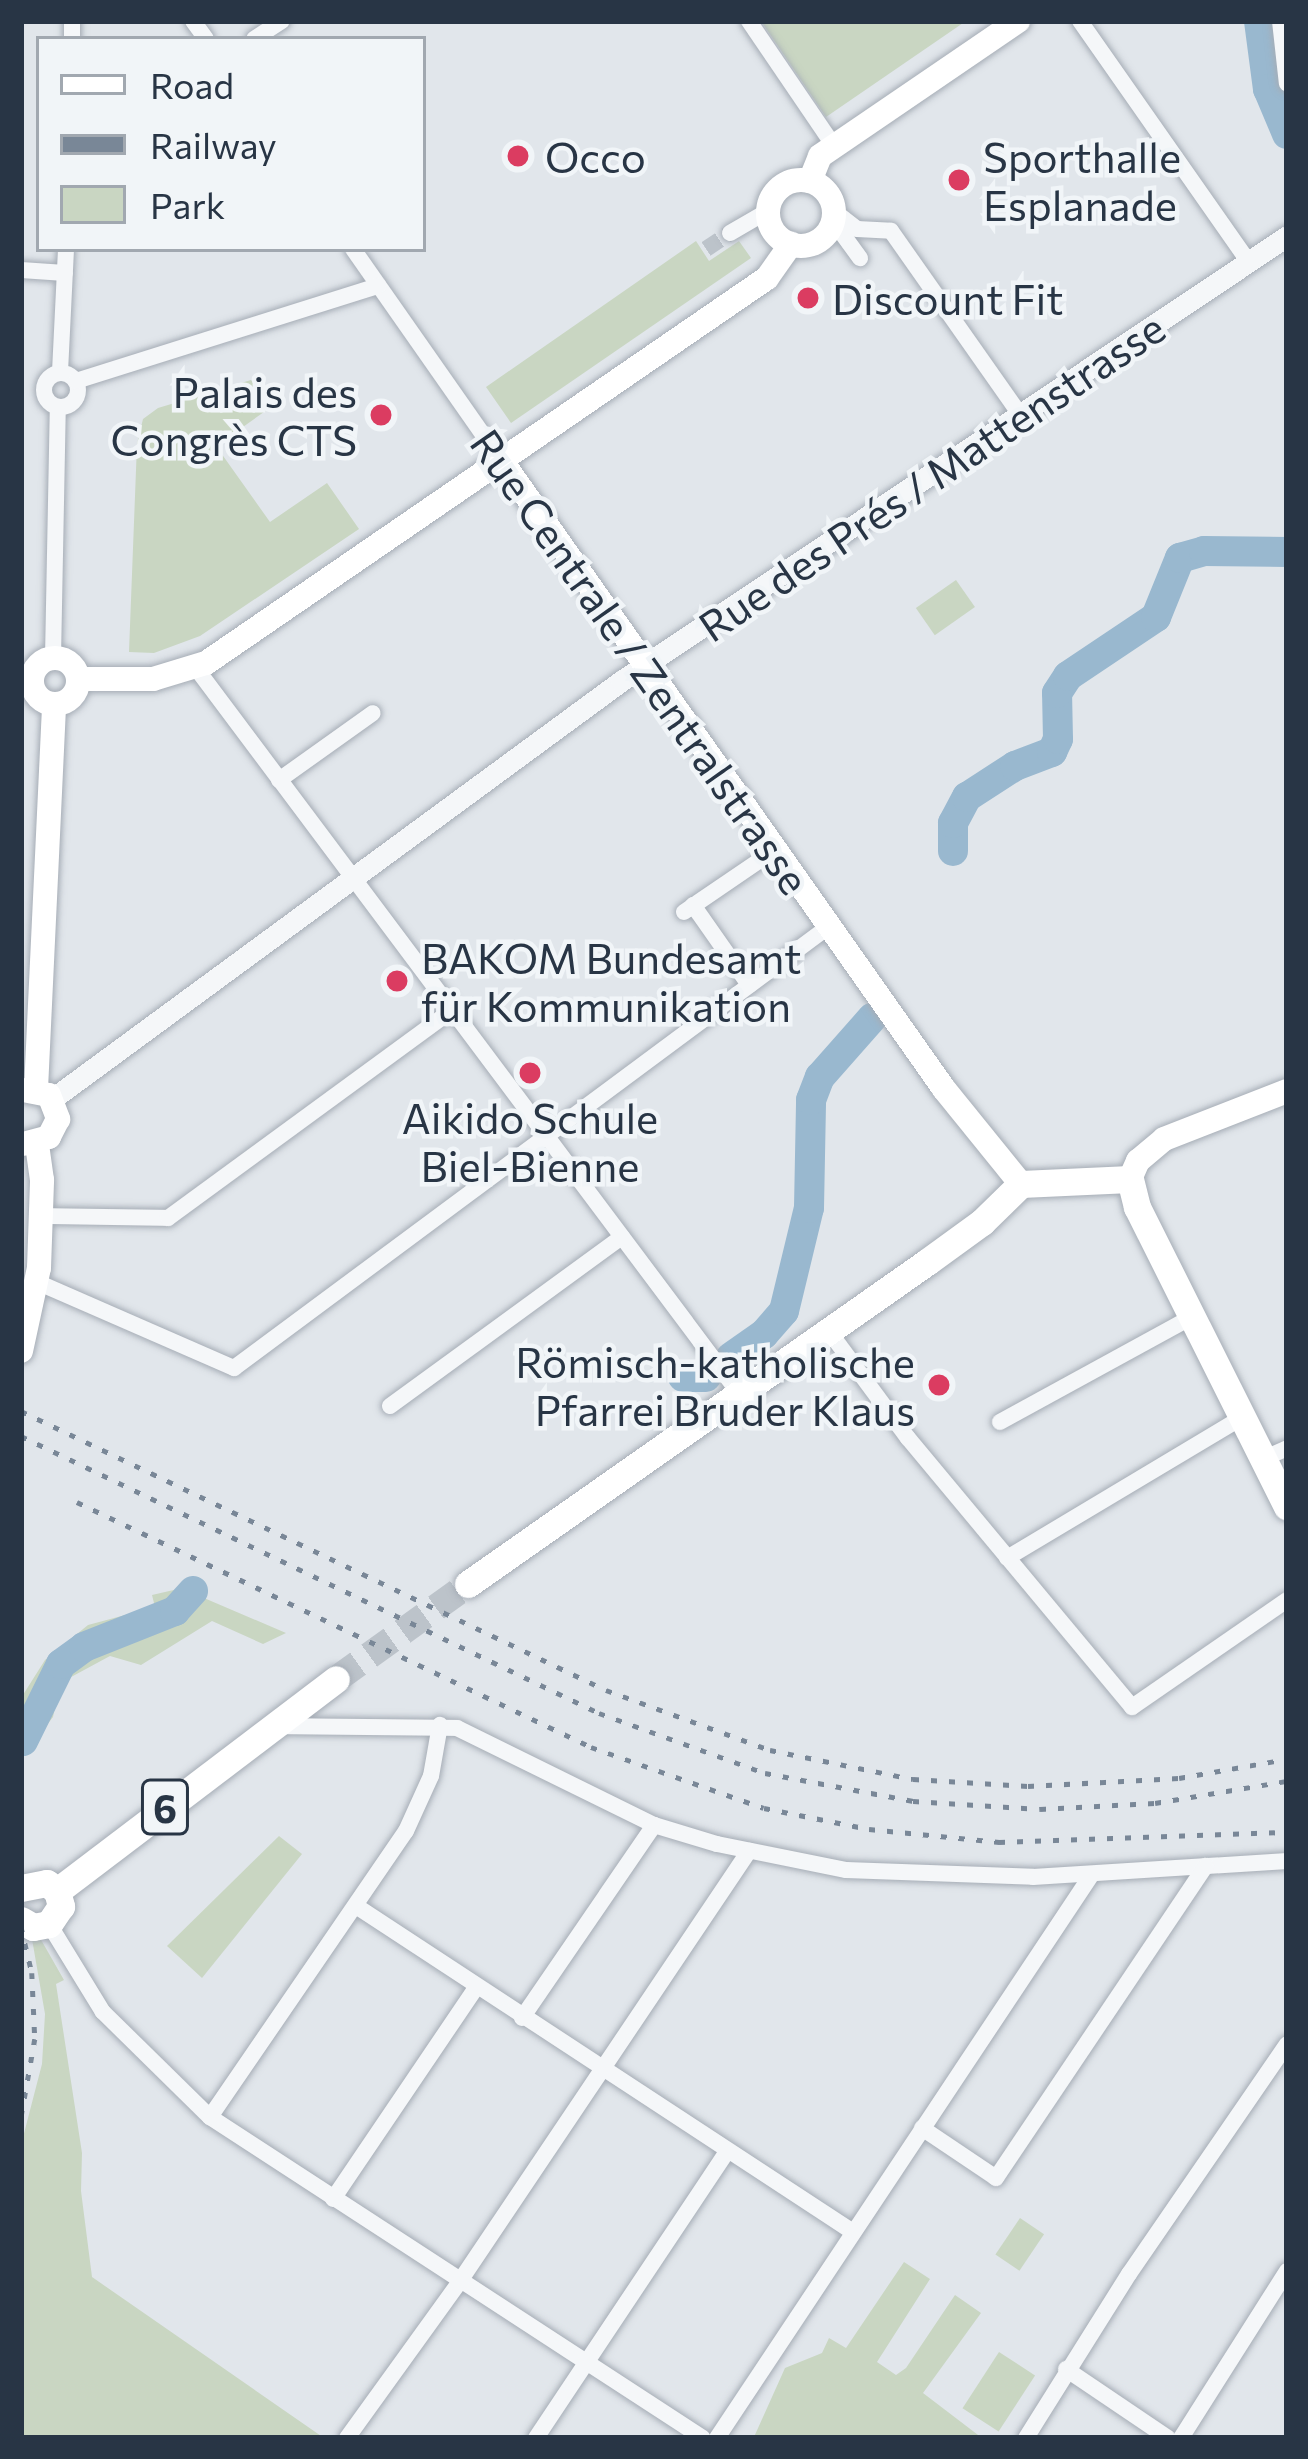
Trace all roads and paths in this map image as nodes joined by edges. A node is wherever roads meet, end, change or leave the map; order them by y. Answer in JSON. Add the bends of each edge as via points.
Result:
{"nodes":[{"id":1,"x":749,"y":21,"type":"edge"},
{"id":2,"x":1018,"y":21,"type":"edge"},
{"id":3,"x":1080,"y":21,"type":"edge"},
{"id":4,"x":1280,"y":21,"type":"edge"},
{"id":5,"x":1287,"y":84,"type":"edge"},
{"id":6,"x":834,"y":146,"type":"junction"},
{"id":7,"x":810,"y":181,"type":"junction"},
{"id":8,"x":768,"y":212,"type":"junction"},
{"id":9,"x":833,"y":216,"type":"junction"},
{"id":10,"x":730,"y":233,"type":"tunnel mouth"},
{"id":11,"x":1287,"y":236,"type":"edge"},
{"id":12,"x":791,"y":244,"type":"junction"},
{"id":13,"x":66,"y":252,"type":"edge"},
{"id":14,"x":355,"y":252,"type":"edge"},
{"id":15,"x":860,"y":258,"type":"dead end"},
{"id":16,"x":1249,"y":262,"type":"junction"},
{"id":17,"x":21,"y":270,"type":"edge"},
{"id":18,"x":65,"y":273,"type":"junction"},
{"id":19,"x":378,"y":286,"type":"junction"},
{"id":20,"x":68,"y":377,"type":"junction"},
{"id":21,"x":44,"y":389,"type":"junction"},
{"id":22,"x":21,"y":395,"type":"edge"},
{"id":23,"x":58,"y":406,"type":"junction"},
{"id":24,"x":1021,"y":416,"type":"junction"},
{"id":25,"x":501,"y":460,"type":"junction"},
{"id":26,"x":53,"y":658,"type":"junction"},
{"id":27,"x":645,"y":664,"type":"junction"},
{"id":28,"x":196,"y":668,"type":"junction"},
{"id":29,"x":26,"y":679,"type":"edge"},
{"id":30,"x":79,"y":679,"type":"junction"},
{"id":31,"x":54,"y":704,"type":"junction"},
{"id":32,"x":373,"y":713,"type":"dead end"},
{"id":33,"x":278,"y":780,"type":"junction"},
{"id":34,"x":775,"y":850,"type":"junction"},
{"id":35,"x":355,"y":881,"type":"junction"},
{"id":36,"x":828,"y":926,"type":"junction"},
{"id":37,"x":749,"y":985,"type":"junction"},
{"id":38,"x":451,"y":1011,"type":"junction"},
{"id":39,"x":1287,"y":1090,"type":"edge"},
{"id":40,"x":37,"y":1093,"type":"edge"},
{"id":41,"x":546,"y":1138,"type":"junction"},
{"id":42,"x":29,"y":1143,"type":"edge"},
{"id":43,"x":1130,"y":1179,"type":"junction"},
{"id":44,"x":1022,"y":1184,"type":"junction"},
{"id":45,"x":42,"y":1216,"type":"junction"},
{"id":46,"x":622,"y":1237,"type":"junction"},
{"id":47,"x":37,"y":1282,"type":"junction"},
{"id":48,"x":1194,"y":1316,"type":"junction"},
{"id":49,"x":828,"y":1330,"type":"junction"},
{"id":50,"x":21,"y":1351,"type":"edge"},
{"id":51,"x":739,"y":1393,"type":"junction"},
{"id":52,"x":390,"y":1406,"type":"dead end"},
{"id":53,"x":1244,"y":1416,"type":"junction"},
{"id":54,"x":1000,"y":1422,"type":"dead end"},
{"id":55,"x":1276,"y":1453,"type":"edge"},
{"id":56,"x":1287,"y":1506,"type":"edge"},
{"id":57,"x":1006,"y":1558,"type":"junction"},
{"id":58,"x":468,"y":1585,"type":"tunnel mouth"},
{"id":59,"x":1287,"y":1600,"type":"edge"},
{"id":60,"x":336,"y":1679,"type":"tunnel mouth"},
{"id":61,"x":440,"y":1725,"type":"junction"},
{"id":62,"x":275,"y":1726,"type":"junction"},
{"id":63,"x":654,"y":1825,"type":"junction"},
{"id":64,"x":749,"y":1851,"type":"junction"},
{"id":65,"x":1287,"y":1861,"type":"edge"},
{"id":66,"x":1206,"y":1867,"type":"junction"},
{"id":67,"x":1092,"y":1874,"type":"junction"},
{"id":68,"x":23,"y":1880,"type":"edge"},
{"id":69,"x":57,"y":1891,"type":"junction"},
{"id":70,"x":356,"y":1906,"type":"junction"},
{"id":71,"x":35,"y":1922,"type":"edge"},
{"id":72,"x":476,"y":1988,"type":"junction"},
{"id":73,"x":522,"y":2018,"type":"junction"},
{"id":74,"x":1287,"y":2044,"type":"edge"},
{"id":75,"x":602,"y":2070,"type":"junction"},
{"id":76,"x":210,"y":2117,"type":"junction"},
{"id":77,"x":922,"y":2128,"type":"junction"},
{"id":78,"x":727,"y":2152,"type":"junction"},
{"id":79,"x":333,"y":2199,"type":"junction"},
{"id":80,"x":853,"y":2232,"type":"junction"},
{"id":81,"x":1287,"y":2271,"type":"edge"},
{"id":82,"x":458,"y":2284,"type":"junction"},
{"id":83,"x":583,"y":2364,"type":"junction"},
{"id":84,"x":1066,"y":2369,"type":"junction"},
{"id":85,"x":347,"y":2438,"type":"edge"},
{"id":86,"x":536,"y":2438,"type":"edge"},
{"id":87,"x":703,"y":2438,"type":"edge"},
{"id":88,"x":717,"y":2438,"type":"edge"},
{"id":89,"x":1026,"y":2438,"type":"edge"},
{"id":90,"x":1168,"y":2438,"type":"edge"},
{"id":91,"x":1180,"y":2438,"type":"edge"}],
"edges":[{"from":1,"to":6,"type":"street"},
{"from":2,"to":6,"type":"main road"},
{"from":3,"to":16,"type":"street"},
{"from":4,"to":5,"type":"street"},
{"from":6,"to":7,"type":"main road"},
{"from":7,"to":8,"type":"main road","via":[[787,182]]},
{"from":7,"to":9,"type":"main road","via":[[827,193]]},
{"from":8,"to":10,"type":"street"},
{"from":8,"to":12,"type":"main road","via":[[774,232]]},
{"from":9,"to":12,"type":"main road","via":[[821,238]]},
{"from":9,"to":15,"type":"street"},
{"from":9,"to":24,"type":"street","via":[[857,229],[892,232]]},
{"from":11,"to":16,"type":"street","name":"Rue des Prés / Mattenstrasse"},
{"from":12,"to":25,"type":"main road","via":[[767,278]]},
{"from":13,"to":18,"type":"street"},
{"from":14,"to":19,"type":"street","name":"Rue Centrale / Zentralstrasse"},
{"from":16,"to":24,"type":"street","name":"Rue des Prés / Mattenstrasse"},
{"from":17,"to":18,"type":"street"},
{"from":18,"to":20,"type":"street"},
{"from":19,"to":20,"type":"street"},
{"from":19,"to":25,"type":"street","name":"Rue Centrale / Zentralstrasse"},
{"from":20,"to":21,"type":"street","via":[[47,380]]},
{"from":20,"to":23,"type":"street","via":[[76,397]]},
{"from":21,"to":22,"type":"street"},
{"from":21,"to":23,"type":"street"},
{"from":23,"to":26,"type":"street"},
{"from":24,"to":27,"type":"street","name":"Rue des Prés / Mattenstrasse"},
{"from":25,"to":27,"type":"main road","name":"Rue Centrale / Zentralstrasse"},
{"from":25,"to":28,"type":"main road"},
{"from":26,"to":29,"type":"main road"},
{"from":26,"to":30,"type":"main road","via":[[70,663]]},
{"from":27,"to":34,"type":"main road","name":"Rue Centrale / Zentralstrasse"},
{"from":27,"to":35,"type":"street","name":"Rue des Prés / Mattenstrasse"},
{"from":28,"to":30,"type":"main road","via":[[153,679]]},
{"from":28,"to":33,"type":"street"},
{"from":29,"to":31,"type":"main road"},
{"from":30,"to":31,"type":"main road","via":[[74,694]]},
{"from":31,"to":40,"type":"main road"},
{"from":32,"to":33,"type":"street"},
{"from":33,"to":35,"type":"street"},
{"from":34,"to":36,"type":"main road","name":"Rue Centrale / Zentralstrasse"},
{"from":34,"to":37,"type":"street","via":[[689,909]]},
{"from":35,"to":38,"type":"street"},
{"from":35,"to":40,"type":"street","name":"Rue des Prés / Mattenstrasse"},
{"from":36,"to":37,"type":"street"},
{"from":36,"to":44,"type":"main road","name":"Rue Centrale / Zentralstrasse"},
{"from":37,"to":41,"type":"street"},
{"from":38,"to":41,"type":"street"},
{"from":38,"to":45,"type":"street","via":[[168,1218]]},
{"from":39,"to":43,"type":"main road","via":[[1164,1139]]},
{"from":40,"to":42,"type":"main road","via":[[57,1126]]},
{"from":41,"to":46,"type":"street"},
{"from":41,"to":47,"type":"street","via":[[234,1368]]},
{"from":42,"to":45,"type":"main road"},
{"from":43,"to":44,"type":"main road"},
{"from":43,"to":48,"type":"main road"},
{"from":44,"to":49,"type":"main road","via":[[982,1222]]},
{"from":45,"to":47,"type":"main road"},
{"from":46,"to":51,"type":"street"},
{"from":46,"to":52,"type":"street"},
{"from":47,"to":50,"type":"main road"},
{"from":48,"to":53,"type":"main road"},
{"from":48,"to":54,"type":"street"},
{"from":49,"to":51,"type":"main road"},
{"from":49,"to":57,"type":"street"},
{"from":51,"to":58,"type":"main road"},
{"from":53,"to":55,"type":"main road"},
{"from":53,"to":57,"type":"street"},
{"from":55,"to":56,"type":"main road"},
{"from":57,"to":59,"type":"street","via":[[1132,1707]]},
{"from":60,"to":62,"type":"main road","number":"6"},
{"from":61,"to":62,"type":"street"},
{"from":61,"to":63,"type":"street","via":[[472,1733]]},
{"from":61,"to":70,"type":"street","via":[[418,1809]]},
{"from":62,"to":69,"type":"main road","number":"6"},
{"from":63,"to":64,"type":"street"},
{"from":63,"to":73,"type":"street"},
{"from":64,"to":67,"type":"street","via":[[867,1872]]},
{"from":64,"to":75,"type":"street"},
{"from":65,"to":66,"type":"street"},
{"from":66,"to":67,"type":"street"},
{"from":66,"to":77,"type":"street","via":[[996,2178]]},
{"from":67,"to":77,"type":"street"},
{"from":68,"to":69,"type":"main road"},
{"from":69,"to":71,"type":"main road","via":[[59,1913]]},
{"from":70,"to":72,"type":"street"},
{"from":70,"to":76,"type":"street"},
{"from":71,"to":76,"type":"street","via":[[103,2012]]},
{"from":72,"to":73,"type":"street"},
{"from":72,"to":79,"type":"street"},
{"from":73,"to":75,"type":"street"},
{"from":74,"to":84,"type":"street"},
{"from":75,"to":78,"type":"street"},
{"from":75,"to":82,"type":"street"},
{"from":76,"to":79,"type":"street"},
{"from":77,"to":80,"type":"street"},
{"from":78,"to":80,"type":"street"},
{"from":78,"to":83,"type":"street"},
{"from":79,"to":82,"type":"street"},
{"from":80,"to":88,"type":"street"},
{"from":81,"to":91,"type":"street"},
{"from":82,"to":83,"type":"street"},
{"from":82,"to":85,"type":"street"},
{"from":83,"to":86,"type":"street"},
{"from":83,"to":87,"type":"street"},
{"from":84,"to":89,"type":"street"},
{"from":84,"to":90,"type":"street"}]}
